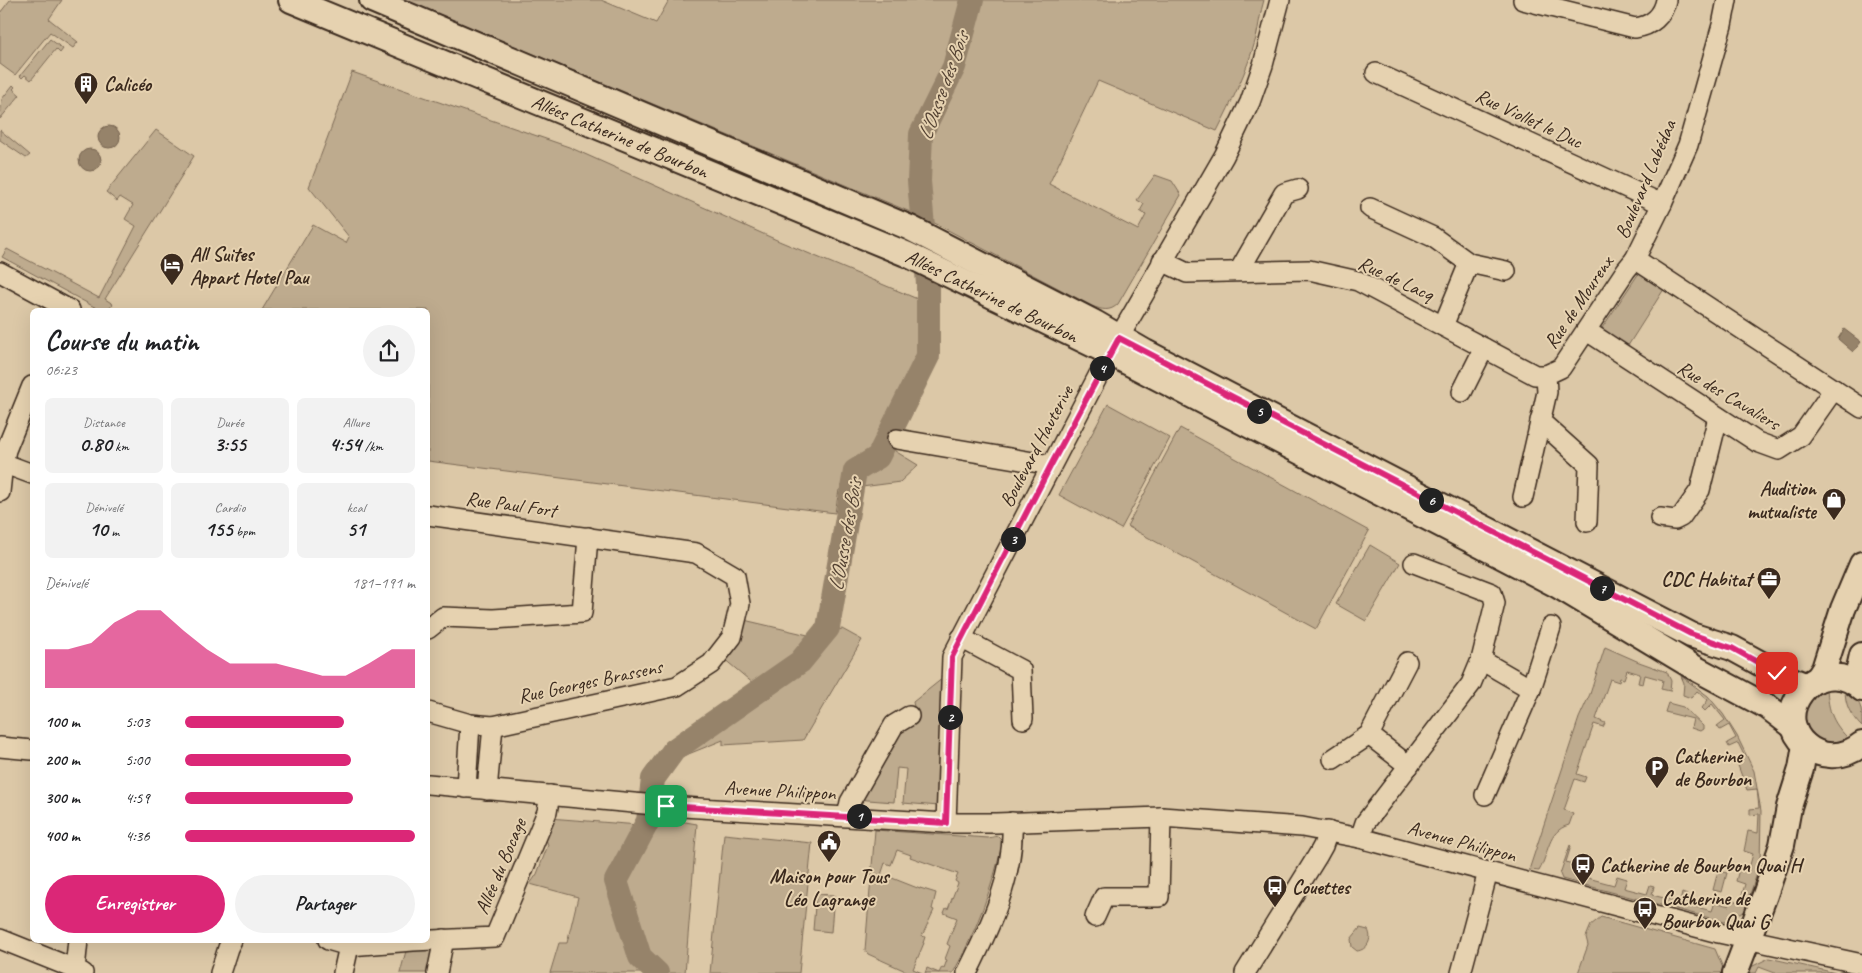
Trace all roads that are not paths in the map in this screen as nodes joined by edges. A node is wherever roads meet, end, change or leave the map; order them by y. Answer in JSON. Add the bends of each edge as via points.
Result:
{"nodes":[{"id":1,"x":291,"y":0,"type":"edge"},
{"id":2,"x":372,"y":0,"type":"edge"},
{"id":3,"x":1280,"y":0,"type":"edge"},
{"id":4,"x":1523,"y":0,"type":"edge"},
{"id":5,"x":1666,"y":0,"type":"edge"},
{"id":6,"x":1727,"y":0,"type":"edge"},
{"id":7,"x":1376,"y":73,"type":"dead end"},
{"id":8,"x":1298,"y":189,"type":"dead end"},
{"id":9,"x":1662,"y":204,"type":"junction"},
{"id":10,"x":1370,"y":208,"type":"dead end"},
{"id":11,"x":1635,"y":259,"type":"junction"},
{"id":12,"x":1162,"y":262,"type":"junction"},
{"id":13,"x":1469,"y":263,"type":"junction"},
{"id":14,"x":1239,"y":271,"type":"junction"},
{"id":15,"x":1506,"y":271,"type":"dead end"},
{"id":16,"x":0,"y":272,"type":"edge"},
{"id":17,"x":64,"y":308,"type":"edge"},
{"id":18,"x":1443,"y":326,"type":"junction"},
{"id":19,"x":1587,"y":331,"type":"junction"},
{"id":20,"x":1115,"y":346,"type":"junction"},
{"id":21,"x":1484,"y":348,"type":"junction"},
{"id":22,"x":1546,"y":375,"type":"junction"},
{"id":23,"x":1834,"y":389,"type":"junction"},
{"id":24,"x":30,"y":391,"type":"edge"},
{"id":25,"x":1462,"y":392,"type":"dead end"},
{"id":26,"x":1862,"y":408,"type":"edge"},
{"id":27,"x":1718,"y":417,"type":"junction"},
{"id":28,"x":1540,"y":421,"type":"junction"},
{"id":29,"x":897,"y":439,"type":"dead end"},
{"id":30,"x":1,"y":463,"type":"edge"},
{"id":31,"x":1051,"y":465,"type":"junction"},
{"id":32,"x":30,"y":473,"type":"edge"},
{"id":33,"x":0,"y":492,"type":"edge"},
{"id":34,"x":1523,"y":498,"type":"dead end"},
{"id":35,"x":430,"y":515,"type":"edge"},
{"id":36,"x":1660,"y":518,"type":"dead end"},
{"id":37,"x":1587,"y":522,"type":"dead end"},
{"id":38,"x":588,"y":537,"type":"junction"},
{"id":39,"x":1414,"y":563,"type":"dead end"},
{"id":40,"x":1862,"y":564,"type":"edge"},
{"id":41,"x":430,"y":627,"type":"edge"},
{"id":42,"x":1552,"y":627,"type":"dead end"},
{"id":43,"x":961,"y":638,"type":"junction"},
{"id":44,"x":1862,"y":654,"type":"edge"},
{"id":45,"x":1481,"y":660,"type":"junction"},
{"id":46,"x":1407,"y":662,"type":"dead end"},
{"id":47,"x":1812,"y":683,"type":"junction"},
{"id":48,"x":1861,"y":688,"type":"edge"},
{"id":49,"x":1531,"y":689,"type":"junction"},
{"id":50,"x":430,"y":713,"type":"edge"},
{"id":51,"x":909,"y":716,"type":"dead end"},
{"id":52,"x":1022,"y":719,"type":"dead end"},
{"id":53,"x":470,"y":724,"type":"junction"},
{"id":54,"x":493,"y":726,"type":"junction"},
{"id":55,"x":1369,"y":735,"type":"junction"},
{"id":56,"x":1800,"y":736,"type":"junction"},
{"id":57,"x":0,"y":747,"type":"edge"},
{"id":58,"x":30,"y":750,"type":"edge"},
{"id":59,"x":1849,"y":754,"type":"edge"},
{"id":60,"x":1333,"y":759,"type":"dead end"},
{"id":61,"x":1409,"y":766,"type":"junction"},
{"id":62,"x":430,"y":784,"type":"edge"},
{"id":63,"x":466,"y":788,"type":"junction"},
{"id":64,"x":487,"y":790,"type":"junction"},
{"id":65,"x":550,"y":795,"type":"junction"},
{"id":66,"x":1485,"y":795,"type":"dead end"},
{"id":67,"x":846,"y":816,"type":"junction"},
{"id":68,"x":1161,"y":818,"type":"junction"},
{"id":69,"x":1012,"y":822,"type":"junction"},
{"id":70,"x":946,"y":823,"type":"junction"},
{"id":71,"x":1328,"y":831,"type":"junction"},
{"id":72,"x":1360,"y":838,"type":"junction"},
{"id":73,"x":1782,"y":845,"type":"junction"},
{"id":74,"x":1488,"y":872,"type":"junction"},
{"id":75,"x":1095,"y":917,"type":"dead end"},
{"id":76,"x":0,"y":939,"type":"edge"},
{"id":77,"x":430,"y":939,"type":"edge"},
{"id":78,"x":444,"y":939,"type":"junction"},
{"id":79,"x":1748,"y":939,"type":"junction"},
{"id":80,"x":78,"y":943,"type":"edge"},
{"id":81,"x":230,"y":943,"type":"edge"},
{"id":82,"x":338,"y":943,"type":"edge"},
{"id":83,"x":380,"y":943,"type":"edge"},
{"id":84,"x":348,"y":946,"type":"junction"},
{"id":85,"x":1862,"y":964,"type":"edge"},
{"id":86,"x":79,"y":971,"type":"edge"},
{"id":87,"x":220,"y":973,"type":"edge"},
{"id":88,"x":343,"y":973,"type":"edge"},
{"id":89,"x":437,"y":973,"type":"edge"},
{"id":90,"x":966,"y":973,"type":"edge"},
{"id":91,"x":1245,"y":973,"type":"edge"},
{"id":92,"x":1461,"y":973,"type":"edge"},
{"id":93,"x":1735,"y":973,"type":"edge"}],
"edges":[{"from":1,"to":20,"type":"main road","name":"Allées Catherine de Bourbon","via":[[906,254]]},
{"from":2,"to":20,"type":"main road","name":"Allées Catherine de Bourbon","via":[[910,228],[1095,323]]},
{"from":3,"to":12,"type":"street","name":"Boulevard Hauterive","via":[[1250,102],[1224,156]]},
{"from":4,"to":5,"type":"street","via":[[1635,28],[1656,18]]},
{"from":6,"to":9,"type":"street","name":"Boulevard Labédaa","via":[[1688,145]]},
{"from":7,"to":9,"type":"street","name":"Rue Viollet le Duc"},
{"from":8,"to":14,"type":"street","via":[[1284,193]]},
{"from":9,"to":11,"type":"street","name":"Boulevard Labédaa"},
{"from":10,"to":13,"type":"street","via":[[1433,237]]},
{"from":11,"to":19,"type":"street","name":"Rue de Mourenx"},
{"from":11,"to":23,"type":"street","name":"Boulevard Labédaa"},
{"from":12,"to":14,"type":"street","name":"Rue de Lacq","via":[[1187,273]]},
{"from":12,"to":20,"type":"street","name":"Boulevard Hauterive"},
{"from":13,"to":15,"type":"street"},
{"from":13,"to":18,"type":"street","name":"Rue de Lacq"},
{"from":14,"to":18,"type":"street","name":"Rue de Lacq","via":[[1308,270],[1358,281]]},
{"from":16,"to":17,"type":"street"},
{"from":18,"to":21,"type":"street","name":"Rue de Lacq"},
{"from":19,"to":22,"type":"street","name":"Rue de Mourenx","via":[[1561,368]]},
{"from":19,"to":27,"type":"street","name":"Rue des Cavaliers"},
{"from":20,"to":31,"type":"street","name":"Boulevard Hauterive"},
{"from":20,"to":47,"type":"main road","name":"Allées Catherine de Bourbon","via":[[1691,634],[1732,648],[1784,677]]},
{"from":20,"to":56,"type":"main road","name":"Allées Catherine de Bourbon","via":[[1554,584],[1768,708]]},
{"from":21,"to":22,"type":"street","name":"Rue de Lacq","via":[[1535,375]]},
{"from":21,"to":25,"type":"street"},
{"from":22,"to":28,"type":"street","name":"Rue de Mourenx","via":[[1548,392]]},
{"from":23,"to":26,"type":"street","name":"Boulevard Labédaa"},
{"from":23,"to":27,"type":"street","name":"Rue des Cavaliers","via":[[1802,436],[1779,450],[1757,442]]},
{"from":24,"to":30,"type":"street"},
{"from":27,"to":36,"type":"street","via":[[1700,490],[1681,517],[1675,520]]},
{"from":28,"to":34,"type":"street","name":"Rue de Mourenx"},
{"from":28,"to":37,"type":"street","via":[[1589,465]]},
{"from":29,"to":31,"type":"street"},
{"from":30,"to":32,"type":"street"},
{"from":30,"to":33,"type":"street"},
{"from":31,"to":43,"type":"street","name":"Boulevard Hauterive"},
{"from":35,"to":38,"type":"street","name":"Rue Paul Fort"},
{"from":38,"to":41,"type":"street","via":[[582,613],[492,619],[443,617]]},
{"from":38,"to":54,"type":"street","name":"Rue Georges Brassens","via":[[696,553],[735,576],[740,604],[732,637],[711,664],[677,686]]},
{"from":39,"to":45,"type":"street","via":[[1492,593],[1495,603]]},
{"from":40,"to":47,"type":"main road","via":[[1824,668]]},
{"from":42,"to":49,"type":"street"},
{"from":43,"to":52,"type":"street","via":[[1021,670]]},
{"from":43,"to":70,"type":"street","name":"Boulevard Hauterive","via":[[952,657]]},
{"from":44,"to":48,"type":"main road","via":[[1858,673]]},
{"from":45,"to":49,"type":"street"},
{"from":45,"to":61,"type":"street","via":[[1471,684]]},
{"from":46,"to":55,"type":"street"},
{"from":47,"to":48,"type":"main road","via":[[1832,676],[1843,677]]},
{"from":47,"to":56,"type":"main road","via":[[1794,706],[1793,717]]},
{"from":49,"to":66,"type":"street"},
{"from":50,"to":53,"type":"street","name":"Rue Georges Brassens"},
{"from":51,"to":67,"type":"street","via":[[894,725],[850,802]]},
{"from":53,"to":54,"type":"street","name":"Rue Georges Brassens"},
{"from":53,"to":63,"type":"street"},
{"from":54,"to":64,"type":"street"},
{"from":55,"to":60,"type":"street"},
{"from":55,"to":61,"type":"street"},
{"from":56,"to":59,"type":"main road","name":"Allées Catherine de Bourbon","via":[[1813,751]]},
{"from":56,"to":73,"type":"main road","via":[[1801,769]]},
{"from":57,"to":58,"type":"street"},
{"from":59,"to":73,"type":"main road","via":[[1814,773],[1802,811]]},
{"from":61,"to":72,"type":"street","via":[[1365,823]]},
{"from":62,"to":63,"type":"street","name":"Avenue Philippon"},
{"from":63,"to":64,"type":"street","name":"Avenue Philippon"},
{"from":64,"to":65,"type":"street","name":"Avenue Philippon"},
{"from":65,"to":67,"type":"street","name":"Avenue Philippon","via":[[666,806]]},
{"from":65,"to":78,"type":"street","name":"Allée du Bocage","via":[[547,812],[495,937]]},
{"from":67,"to":70,"type":"street","name":"Avenue Philippon"},
{"from":68,"to":69,"type":"street","name":"Avenue Philippon"},
{"from":68,"to":71,"type":"street","name":"Avenue Philippon"},
{"from":68,"to":75,"type":"street","via":[[1159,897],[1104,898]]},
{"from":69,"to":70,"type":"street","name":"Avenue Philippon"},
{"from":69,"to":90,"type":"street","via":[[1013,846],[1005,884]]},
{"from":71,"to":72,"type":"street","name":"Avenue Philippon"},
{"from":71,"to":91,"type":"street","via":[[1324,846]]},
{"from":72,"to":74,"type":"street","name":"Avenue Philippon"},
{"from":73,"to":79,"type":"main road"},
{"from":74,"to":79,"type":"street","name":"Avenue Philippon"},
{"from":74,"to":92,"type":"street"},
{"from":76,"to":86,"type":"street"},
{"from":77,"to":78,"type":"street","name":"Allée du Bocage"},
{"from":78,"to":89,"type":"street"},
{"from":79,"to":85,"type":"street","name":"Avenue Philippon"},
{"from":79,"to":93,"type":"main road"},
{"from":80,"to":86,"type":"street"},
{"from":81,"to":87,"type":"street"},
{"from":82,"to":84,"type":"street","name":"Allée du Bocage"},
{"from":83,"to":84,"type":"street","name":"Allée du Bocage"},
{"from":84,"to":88,"type":"street"}]}
